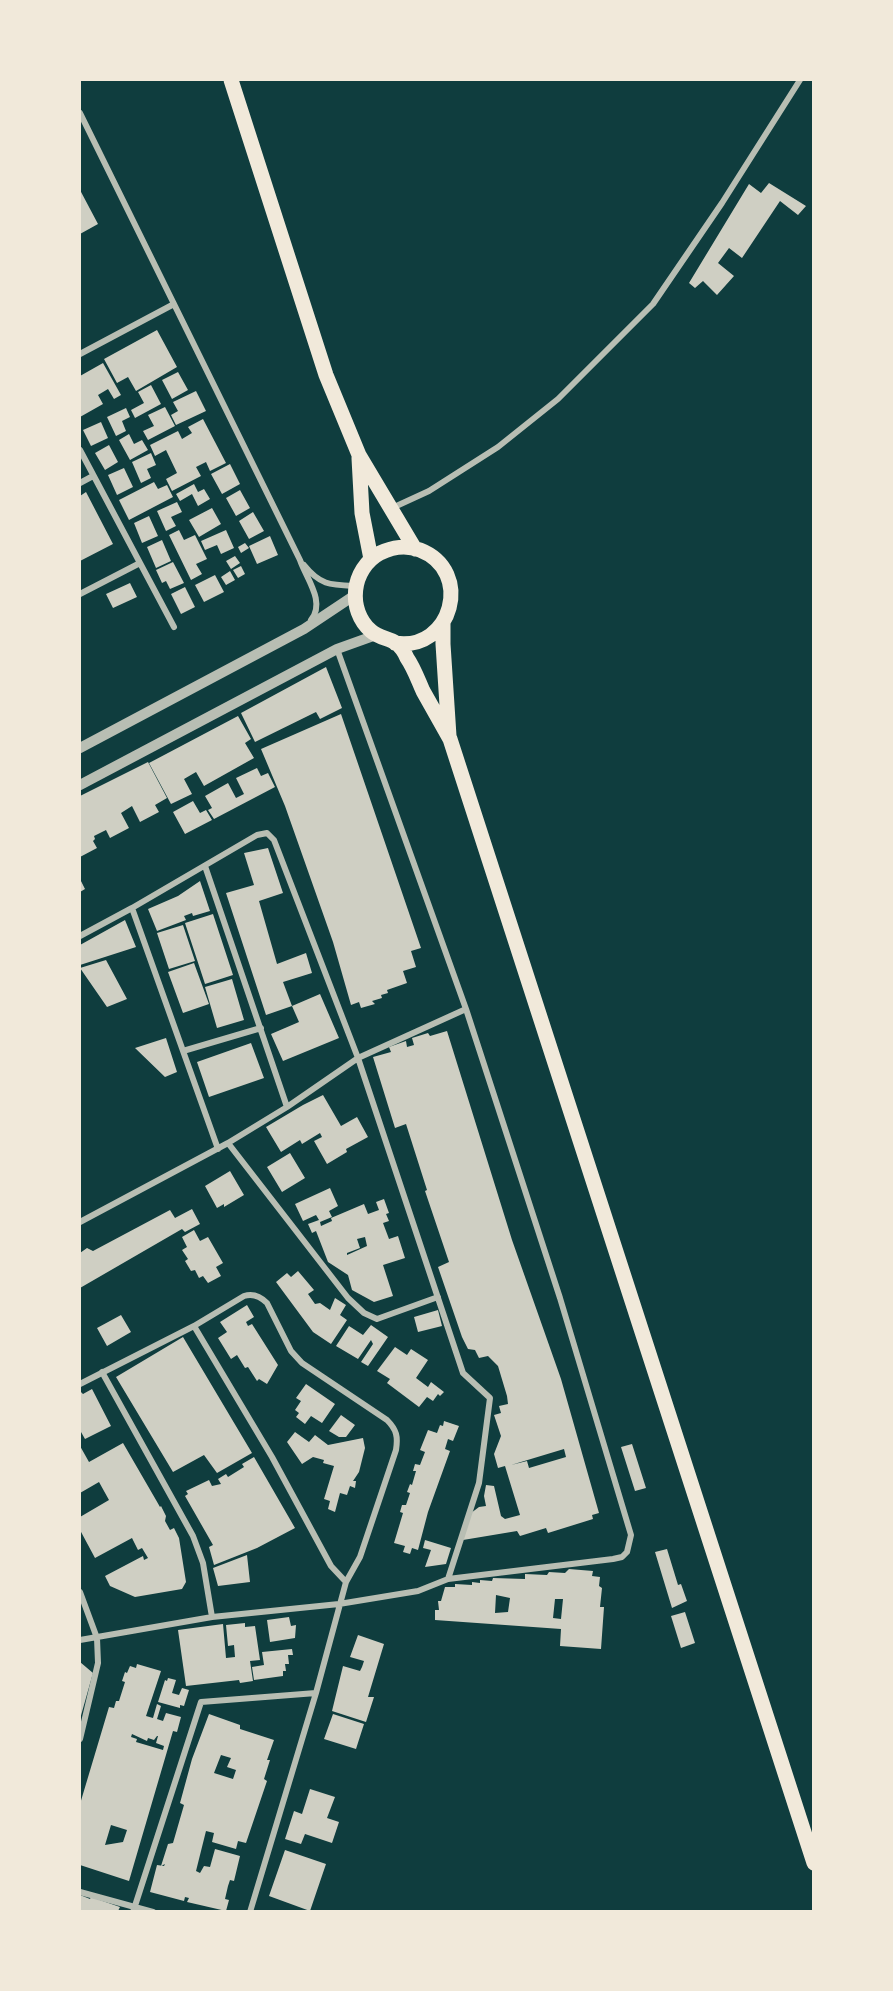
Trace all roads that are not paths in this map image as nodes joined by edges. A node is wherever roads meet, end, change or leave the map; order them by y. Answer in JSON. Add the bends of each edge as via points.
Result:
{"nodes":[{"id":1,"x":231,"y":80,"type":"edge"},
{"id":2,"x":800,"y":80,"type":"edge"},
{"id":3,"x":80,"y":113,"type":"edge"},
{"id":4,"x":174,"y":304,"type":"junction"},
{"id":5,"x":80,"y":354,"type":"edge"},
{"id":6,"x":80,"y":450,"type":"edge"},
{"id":7,"x":359,"y":455,"type":"junction"},
{"id":8,"x":93,"y":476,"type":"junction"},
{"id":9,"x":80,"y":483,"type":"edge"},
{"id":10,"x":391,"y":508,"type":"junction"},
{"id":11,"x":415,"y":549,"type":"junction"},
{"id":12,"x":372,"y":559,"type":"junction"},
{"id":13,"x":300,"y":560,"type":"junction"},
{"id":14,"x":140,"y":564,"type":"junction"},
{"id":15,"x":355,"y":591,"type":"junction"},
{"id":16,"x":80,"y":594,"type":"edge"},
{"id":17,"x":443,"y":622,"type":"junction"},
{"id":18,"x":174,"y":627,"type":"dead end"},
{"id":19,"x":303,"y":629,"type":"junction"},
{"id":20,"x":376,"y":635,"type":"junction"},
{"id":21,"x":395,"y":642,"type":"junction"},
{"id":22,"x":337,"y":649,"type":"junction"},
{"id":23,"x":450,"y":739,"type":"junction"},
{"id":24,"x":80,"y":748,"type":"edge"},
{"id":25,"x":80,"y":785,"type":"edge"},
{"id":26,"x":205,"y":866,"type":"junction"},
{"id":27,"x":132,"y":908,"type":"junction"},
{"id":28,"x":80,"y":936,"type":"edge"},
{"id":29,"x":466,"y":1009,"type":"junction"},
{"id":30,"x":261,"y":1028,"type":"junction"},
{"id":31,"x":183,"y":1051,"type":"junction"},
{"id":32,"x":357,"y":1058,"type":"junction"},
{"id":33,"x":287,"y":1107,"type":"junction"},
{"id":34,"x":228,"y":1143,"type":"junction"},
{"id":35,"x":218,"y":1149,"type":"junction"},
{"id":36,"x":80,"y":1222,"type":"edge"},
{"id":37,"x":438,"y":1297,"type":"junction"},
{"id":38,"x":194,"y":1326,"type":"junction"},
{"id":39,"x":102,"y":1372,"type":"junction"},
{"id":40,"x":80,"y":1384,"type":"edge"},
{"id":41,"x":448,"y":1578,"type":"junction"},
{"id":42,"x":346,"y":1582,"type":"junction"},
{"id":43,"x":80,"y":1592,"type":"edge"},
{"id":44,"x":339,"y":1604,"type":"junction"},
{"id":45,"x":212,"y":1617,"type":"junction"},
{"id":46,"x":97,"y":1638,"type":"junction"},
{"id":47,"x":80,"y":1640,"type":"edge"},
{"id":48,"x":316,"y":1693,"type":"junction"},
{"id":49,"x":80,"y":1737,"type":"edge"},
{"id":50,"x":813,"y":1863,"type":"edge"},
{"id":51,"x":80,"y":1892,"type":"edge"},
{"id":52,"x":134,"y":1909,"type":"edge"},
{"id":53,"x":153,"y":1911,"type":"edge"},
{"id":54,"x":250,"y":1911,"type":"edge"}],
"edges":[{"from":1,"to":7,"type":"main road","via":[[327,375]]},
{"from":2,"to":10,"type":"street","via":[[653,304],[558,399],[505,442],[429,491]]},
{"from":3,"to":4,"type":"street"},
{"from":4,"to":5,"type":"street"},
{"from":4,"to":13,"type":"street"},
{"from":6,"to":8,"type":"street"},
{"from":7,"to":10,"type":"main road"},
{"from":7,"to":12,"type":"main road","via":[[362,513]]},
{"from":8,"to":9,"type":"street"},
{"from":8,"to":14,"type":"street"},
{"from":10,"to":11,"type":"main road"},
{"from":11,"to":12,"type":"main road","via":[[395,548]]},
{"from":11,"to":17,"type":"main road","via":[[432,557],[448,578],[452,597]]},
{"from":12,"to":15,"type":"main road","via":[[361,572]]},
{"from":13,"to":15,"type":"street","via":[[320,582]]},
{"from":13,"to":19,"type":"street","via":[[317,606],[316,614]]},
{"from":14,"to":16,"type":"street"},
{"from":14,"to":18,"type":"street"},
{"from":15,"to":19,"type":"street"},
{"from":15,"to":20,"type":"main road","via":[[360,618]]},
{"from":17,"to":21,"type":"main road","via":[[422,639]]},
{"from":17,"to":23,"type":"main road"},
{"from":19,"to":24,"type":"street"},
{"from":20,"to":21,"type":"main road"},
{"from":20,"to":22,"type":"street"},
{"from":21,"to":23,"type":"main road","via":[[407,657]]},
{"from":22,"to":25,"type":"street"},
{"from":22,"to":29,"type":"street"},
{"from":23,"to":50,"type":"main road"},
{"from":26,"to":27,"type":"street"},
{"from":26,"to":30,"type":"street"},
{"from":26,"to":32,"type":"street","via":[[257,835],[267,833],[274,840]]},
{"from":27,"to":28,"type":"street"},
{"from":27,"to":31,"type":"street"},
{"from":29,"to":32,"type":"street"},
{"from":29,"to":41,"type":"street","via":[[560,1298],[631,1535],[622,1557]]},
{"from":30,"to":31,"type":"street"},
{"from":30,"to":33,"type":"street"},
{"from":31,"to":35,"type":"street"},
{"from":32,"to":33,"type":"street"},
{"from":32,"to":37,"type":"street"},
{"from":33,"to":34,"type":"street"},
{"from":34,"to":35,"type":"street"},
{"from":34,"to":37,"type":"street","via":[[348,1298],[364,1313],[377,1319]]},
{"from":35,"to":36,"type":"street"},
{"from":37,"to":41,"type":"street","via":[[463,1373],[490,1398],[478,1483]]},
{"from":38,"to":39,"type":"street"},
{"from":38,"to":42,"type":"street","via":[[332,1566]]},
{"from":38,"to":42,"type":"street","via":[[244,1296],[257,1296],[267,1303],[291,1351],[302,1363],[394,1428],[398,1437],[396,1450],[360,1557]]},
{"from":39,"to":40,"type":"street"},
{"from":39,"to":45,"type":"street","via":[[193,1536],[203,1563]]},
{"from":41,"to":44,"type":"street","via":[[418,1591]]},
{"from":42,"to":44,"type":"street"},
{"from":43,"to":46,"type":"street"},
{"from":44,"to":45,"type":"street"},
{"from":44,"to":48,"type":"street"},
{"from":45,"to":46,"type":"street"},
{"from":46,"to":47,"type":"street"},
{"from":46,"to":49,"type":"street","via":[[99,1663]]},
{"from":48,"to":52,"type":"street","via":[[201,1702]]},
{"from":48,"to":54,"type":"street"},
{"from":51,"to":52,"type":"street"},
{"from":52,"to":53,"type":"street"}]}
